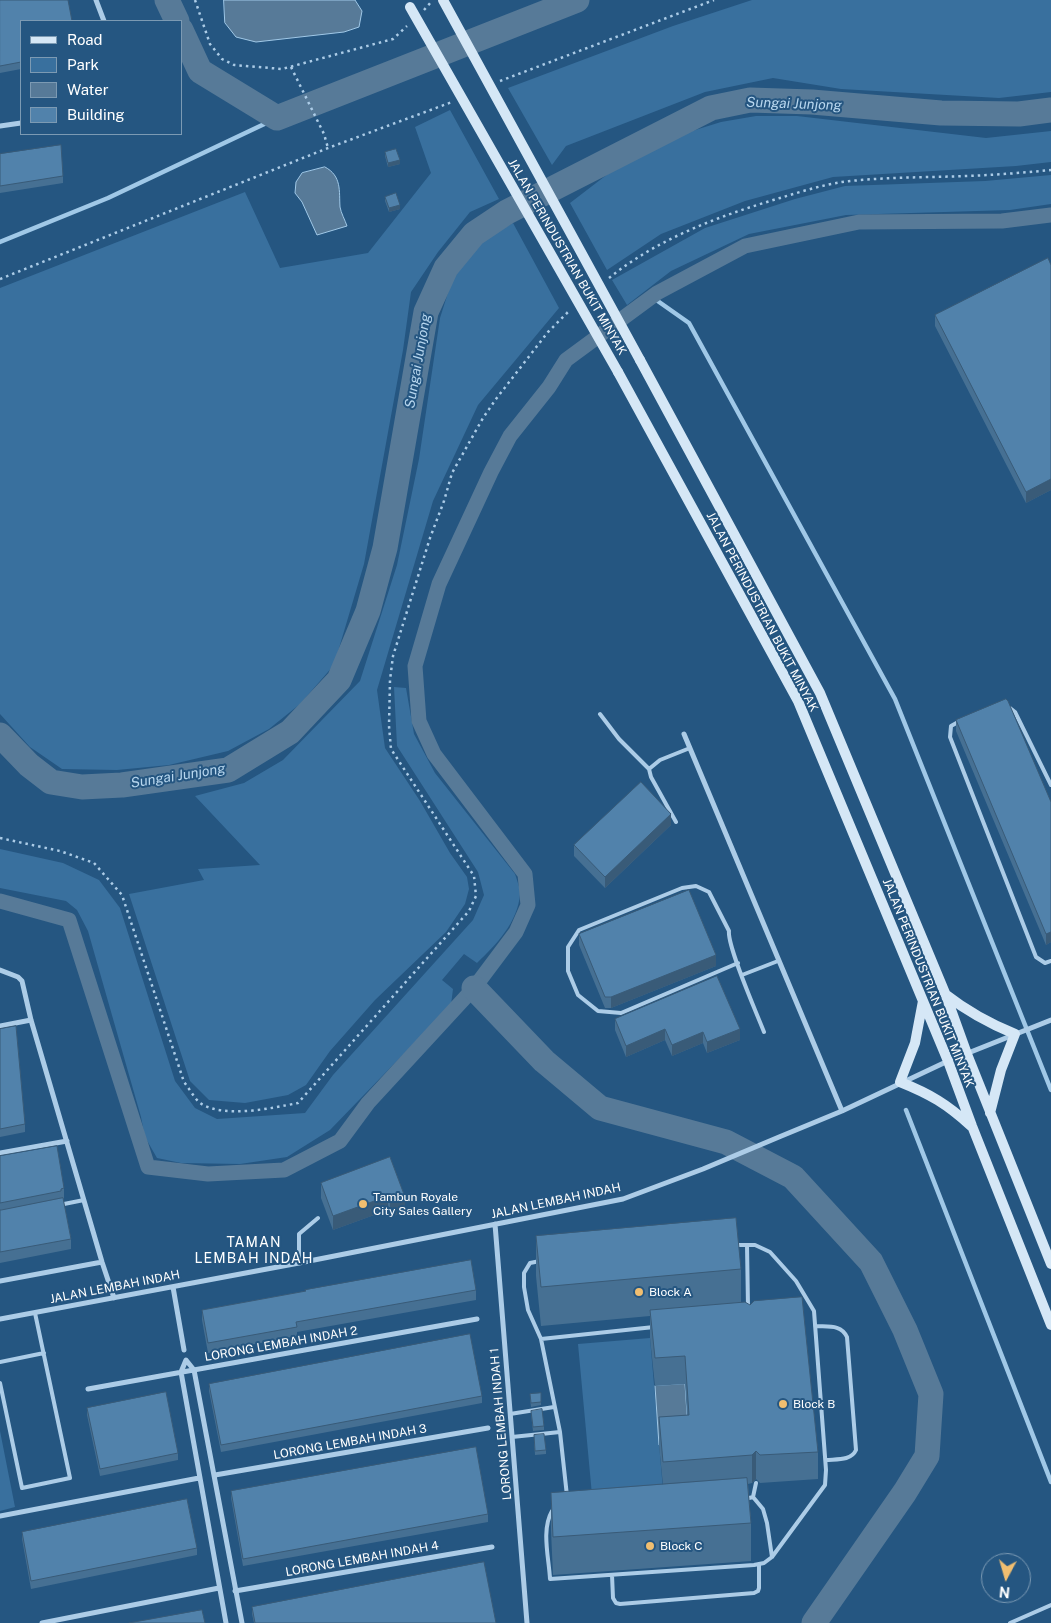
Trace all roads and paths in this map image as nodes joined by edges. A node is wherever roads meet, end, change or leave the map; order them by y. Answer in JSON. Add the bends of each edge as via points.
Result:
{"nodes":[{"id":1,"x":96,"y":0,"type":"edge"},
{"id":2,"x":196,"y":0,"type":"edge"},
{"id":3,"x":433,"y":0,"type":"edge"},
{"id":4,"x":443,"y":0,"type":"edge"},
{"id":5,"x":714,"y":0,"type":"edge"},
{"id":6,"x":408,"y":4,"type":"edge"},
{"id":7,"x":422,"y":11,"type":"dead end"},
{"id":8,"x":104,"y":20,"type":"edge"},
{"id":9,"x":408,"y":25,"type":"dead end"},
{"id":10,"x":291,"y":67,"type":"junction"},
{"id":11,"x":495,"y":83,"type":"dead end"},
{"id":12,"x":459,"y":99,"type":"dead end"},
{"id":13,"x":20,"y":123,"type":"edge"},
{"id":14,"x":0,"y":126,"type":"edge"},
{"id":15,"x":328,"y":148,"type":"junction"},
{"id":16,"x":1051,"y":170,"type":"edge"},
{"id":17,"x":0,"y":279,"type":"edge"},
{"id":18,"x":605,"y":282,"type":"dead end"},
{"id":19,"x":576,"y":305,"type":"dead end"},
{"id":20,"x":1004,"y":704,"type":"edge"},
{"id":21,"x":600,"y":714,"type":"dead end"},
{"id":22,"x":966,"y":718,"type":"edge"},
{"id":23,"x":684,"y":734,"type":"dead end"},
{"id":24,"x":690,"y":748,"type":"junction"},
{"id":25,"x":648,"y":770,"type":"junction"},
{"id":26,"x":1051,"y":785,"type":"edge"},
{"id":27,"x":676,"y":822,"type":"dead end"},
{"id":28,"x":0,"y":838,"type":"edge"},
{"id":29,"x":1051,"y":960,"type":"edge"},
{"id":30,"x":778,"y":961,"type":"junction"},
{"id":31,"x":738,"y":963,"type":"junction"},
{"id":32,"x":0,"y":970,"type":"edge"},
{"id":33,"x":742,"y":975,"type":"junction"},
{"id":34,"x":945,"y":993,"type":"junction"},
{"id":35,"x":923,"y":1001,"type":"junction"},
{"id":36,"x":31,"y":1020,"type":"junction"},
{"id":37,"x":1051,"y":1020,"type":"edge"},
{"id":38,"x":0,"y":1026,"type":"edge"},
{"id":39,"x":1023,"y":1031,"type":"junction"},
{"id":40,"x":764,"y":1032,"type":"dead end"},
{"id":41,"x":966,"y":1054,"type":"junction"},
{"id":42,"x":948,"y":1061,"type":"junction"},
{"id":43,"x":900,"y":1082,"type":"junction"},
{"id":44,"x":842,"y":1111,"type":"junction"},
{"id":45,"x":990,"y":1113,"type":"junction"},
{"id":46,"x":972,"y":1126,"type":"junction"},
{"id":47,"x":67,"y":1141,"type":"junction"},
{"id":48,"x":0,"y":1153,"type":"edge"},
{"id":49,"x":84,"y":1200,"type":"junction"},
{"id":50,"x":56,"y":1205,"type":"edge"},
{"id":51,"x":318,"y":1218,"type":"dead end"},
{"id":52,"x":495,"y":1224,"type":"junction"},
{"id":53,"x":732,"y":1245,"type":"edge"},
{"id":54,"x":747,"y":1245,"type":"junction"},
{"id":55,"x":543,"y":1260,"type":"edge"},
{"id":56,"x":102,"y":1262,"type":"junction"},
{"id":57,"x":299,"y":1263,"type":"junction"},
{"id":58,"x":1051,"y":1264,"type":"edge"},
{"id":59,"x":0,"y":1281,"type":"edge"},
{"id":60,"x":173,"y":1287,"type":"junction"},
{"id":61,"x":114,"y":1298,"type":"junction"},
{"id":62,"x":35,"y":1312,"type":"junction"},
{"id":63,"x":748,"y":1317,"type":"edge"},
{"id":64,"x":0,"y":1319,"type":"edge"},
{"id":65,"x":477,"y":1319,"type":"dead end"},
{"id":66,"x":1051,"y":1325,"type":"edge"},
{"id":67,"x":660,"y":1326,"type":"edge"},
{"id":68,"x":815,"y":1326,"type":"junction"},
{"id":69,"x":541,"y":1339,"type":"junction"},
{"id":70,"x":184,"y":1350,"type":"dead end"},
{"id":71,"x":44,"y":1353,"type":"junction"},
{"id":72,"x":0,"y":1362,"type":"edge"},
{"id":73,"x":194,"y":1370,"type":"junction"},
{"id":74,"x":181,"y":1372,"type":"junction"},
{"id":75,"x":0,"y":1383,"type":"edge"},
{"id":76,"x":88,"y":1389,"type":"dead end"},
{"id":77,"x":554,"y":1407,"type":"junction"},
{"id":78,"x":510,"y":1414,"type":"junction"},
{"id":79,"x":488,"y":1428,"type":"dead end"},
{"id":80,"x":560,"y":1432,"type":"junction"},
{"id":81,"x":512,"y":1436,"type":"junction"},
{"id":82,"x":826,"y":1460,"type":"junction"},
{"id":83,"x":215,"y":1475,"type":"junction"},
{"id":84,"x":199,"y":1478,"type":"junction"},
{"id":85,"x":756,"y":1483,"type":"dead end"},
{"id":86,"x":753,"y":1497,"type":"junction"},
{"id":87,"x":739,"y":1499,"type":"edge"},
{"id":88,"x":559,"y":1506,"type":"edge"},
{"id":89,"x":568,"y":1506,"type":"edge"},
{"id":90,"x":0,"y":1516,"type":"edge"},
{"id":91,"x":492,"y":1547,"type":"dead end"},
{"id":92,"x":772,"y":1557,"type":"junction"},
{"id":93,"x":759,"y":1564,"type":"junction"},
{"id":94,"x":612,"y":1575,"type":"junction"},
{"id":95,"x":219,"y":1588,"type":"junction"},
{"id":96,"x":236,"y":1591,"type":"junction"},
{"id":97,"x":1051,"y":1605,"type":"edge"},
{"id":98,"x":42,"y":1623,"type":"edge"},
{"id":99,"x":226,"y":1623,"type":"edge"},
{"id":100,"x":242,"y":1623,"type":"edge"},
{"id":101,"x":527,"y":1623,"type":"edge"},
{"id":102,"x":1010,"y":1623,"type":"edge"}],
"edges":[{"from":1,"to":8,"type":"street"},
{"from":2,"to":10,"type":"path","via":[[210,44],[222,59],[234,65]]},
{"from":3,"to":7,"type":"path"},
{"from":4,"to":34,"type":"main road","name":"JALAN PERINDUSTRIAN BUKIT MINYAK","bridge":true,"via":[[820,693]]},
{"from":5,"to":11,"type":"path"},
{"from":6,"to":35,"type":"main road","name":"JALAN PERINDUSTRIAN BUKIT MINYAK","bridge":true,"via":[[618,372],[798,702]]},
{"from":9,"to":10,"type":"path","via":[[394,38]]},
{"from":10,"to":15,"type":"path"},
{"from":12,"to":15,"type":"path"},
{"from":13,"to":14,"type":"street"},
{"from":15,"to":17,"type":"path"},
{"from":16,"to":18,"type":"path","via":[[840,182],[799,192],[757,204],[673,237]]},
{"from":19,"to":28,"type":"path","via":[[548,332],[496,399],[452,473],[393,656],[389,689],[391,749],[474,876],[476,896],[458,924],[298,1103],[257,1111],[213,1109],[199,1102],[184,1082],[122,895],[94,863],[60,851]]},
{"from":20,"to":26,"type":"lane","via":[[1015,712]]},
{"from":21,"to":25,"type":"lane"},
{"from":22,"to":29,"type":"lane","via":[[951,726],[950,737],[1036,957],[1045,963]]},
{"from":23,"to":24,"type":"street"},
{"from":24,"to":25,"type":"lane","via":[[660,760]]},
{"from":24,"to":30,"type":"street"},
{"from":25,"to":27,"type":"lane"},
{"from":30,"to":33,"type":"lane"},
{"from":30,"to":44,"type":"street"},
{"from":31,"to":31,"type":"lane","via":[[621,1013],[598,1012],[578,995],[568,971],[568,947],[580,930],[682,888],[696,886],[709,892],[729,931],[728,938]]},
{"from":31,"to":33,"type":"lane"},
{"from":32,"to":36,"type":"street","via":[[22,981]]},
{"from":33,"to":40,"type":"lane"},
{"from":34,"to":39,"type":"main road","via":[[966,1011],[991,1024]]},
{"from":34,"to":41,"type":"main road","name":"JALAN PERINDUSTRIAN BUKIT MINYAK"},
{"from":35,"to":42,"type":"main road","name":"JALAN PERINDUSTRIAN BUKIT MINYAK"},
{"from":35,"to":43,"type":"main road","via":[[916,1043]]},
{"from":36,"to":38,"type":"street"},
{"from":36,"to":47,"type":"street"},
{"from":37,"to":39,"type":"street","name":"JALAN LEMBAH INDAH"},
{"from":39,"to":41,"type":"street","name":"JALAN LEMBAH INDAH"},
{"from":39,"to":45,"type":"main road","via":[[1001,1070]]},
{"from":41,"to":42,"type":"street","name":"JALAN LEMBAH INDAH"},
{"from":41,"to":45,"type":"main road","name":"JALAN PERINDUSTRIAN BUKIT MINYAK"},
{"from":42,"to":43,"type":"street","name":"JALAN LEMBAH INDAH"},
{"from":42,"to":46,"type":"main road","name":"JALAN PERINDUSTRIAN BUKIT MINYAK"},
{"from":43,"to":44,"type":"street","name":"JALAN LEMBAH INDAH"},
{"from":43,"to":46,"type":"main road","via":[[942,1102]]},
{"from":44,"to":52,"type":"street","name":"JALAN LEMBAH INDAH","via":[[623,1199]]},
{"from":45,"to":58,"type":"main road","name":"JALAN PERINDUSTRIAN BUKIT MINYAK"},
{"from":46,"to":66,"type":"main road","name":"JALAN PERINDUSTRIAN BUKIT MINYAK"},
{"from":47,"to":48,"type":"street"},
{"from":47,"to":49,"type":"street"},
{"from":49,"to":50,"type":"lane"},
{"from":49,"to":56,"type":"street"},
{"from":51,"to":57,"type":"lane","via":[[299,1234]]},
{"from":52,"to":57,"type":"street","name":"JALAN LEMBAH INDAH"},
{"from":52,"to":78,"type":"street","name":"LORONG LEMBAH INDAH 1"},
{"from":53,"to":54,"type":"lane"},
{"from":54,"to":63,"type":"lane"},
{"from":54,"to":68,"type":"lane","via":[[770,1252],[796,1281],[814,1311]]},
{"from":55,"to":69,"type":"lane","via":[[530,1263],[524,1273],[528,1310]]},
{"from":56,"to":59,"type":"street"},
{"from":56,"to":61,"type":"street"},
{"from":57,"to":60,"type":"street","name":"JALAN LEMBAH INDAH"},
{"from":60,"to":61,"type":"street","name":"JALAN LEMBAH INDAH"},
{"from":60,"to":70,"type":"street"},
{"from":61,"to":62,"type":"street","name":"JALAN LEMBAH INDAH"},
{"from":62,"to":64,"type":"street","name":"JALAN LEMBAH INDAH"},
{"from":62,"to":71,"type":"lane"},
{"from":65,"to":73,"type":"street","name":"LORONG LEMBAH INDAH 2"},
{"from":67,"to":69,"type":"lane"},
{"from":68,"to":82,"type":"lane"},
{"from":68,"to":82,"type":"lane","via":[[844,1330],[847,1337],[856,1450],[849,1458]]},
{"from":69,"to":77,"type":"lane"},
{"from":71,"to":72,"type":"lane"},
{"from":71,"to":75,"type":"lane","via":[[70,1478],[22,1488]]},
{"from":73,"to":74,"type":"street","name":"LORONG LEMBAH INDAH 2"},
{"from":73,"to":74,"type":"street","via":[[186,1360]]},
{"from":73,"to":83,"type":"street"},
{"from":74,"to":76,"type":"street","name":"LORONG LEMBAH INDAH 2"},
{"from":74,"to":84,"type":"street"},
{"from":77,"to":78,"type":"lane"},
{"from":77,"to":80,"type":"lane"},
{"from":78,"to":81,"type":"street","name":"LORONG LEMBAH INDAH 1"},
{"from":79,"to":83,"type":"street","name":"LORONG LEMBAH INDAH 3"},
{"from":80,"to":81,"type":"lane"},
{"from":80,"to":89,"type":"lane"},
{"from":81,"to":101,"type":"street","name":"LORONG LEMBAH INDAH 1"},
{"from":82,"to":92,"type":"lane","via":[[825,1485]]},
{"from":83,"to":96,"type":"street"},
{"from":84,"to":90,"type":"street"},
{"from":84,"to":95,"type":"street"},
{"from":85,"to":86,"type":"lane"},
{"from":86,"to":87,"type":"lane"},
{"from":86,"to":92,"type":"lane","via":[[763,1509]]},
{"from":88,"to":94,"type":"lane","via":[[548,1518],[550,1580]]},
{"from":91,"to":96,"type":"street","name":"LORONG LEMBAH INDAH 4"},
{"from":92,"to":93,"type":"lane"},
{"from":93,"to":94,"type":"lane"},
{"from":93,"to":94,"type":"lane","via":[[759,1588],[754,1593],[620,1604],[613,1598]]},
{"from":95,"to":98,"type":"street"},
{"from":95,"to":99,"type":"street"},
{"from":96,"to":100,"type":"street"},
{"from":97,"to":102,"type":"lane"}]}
